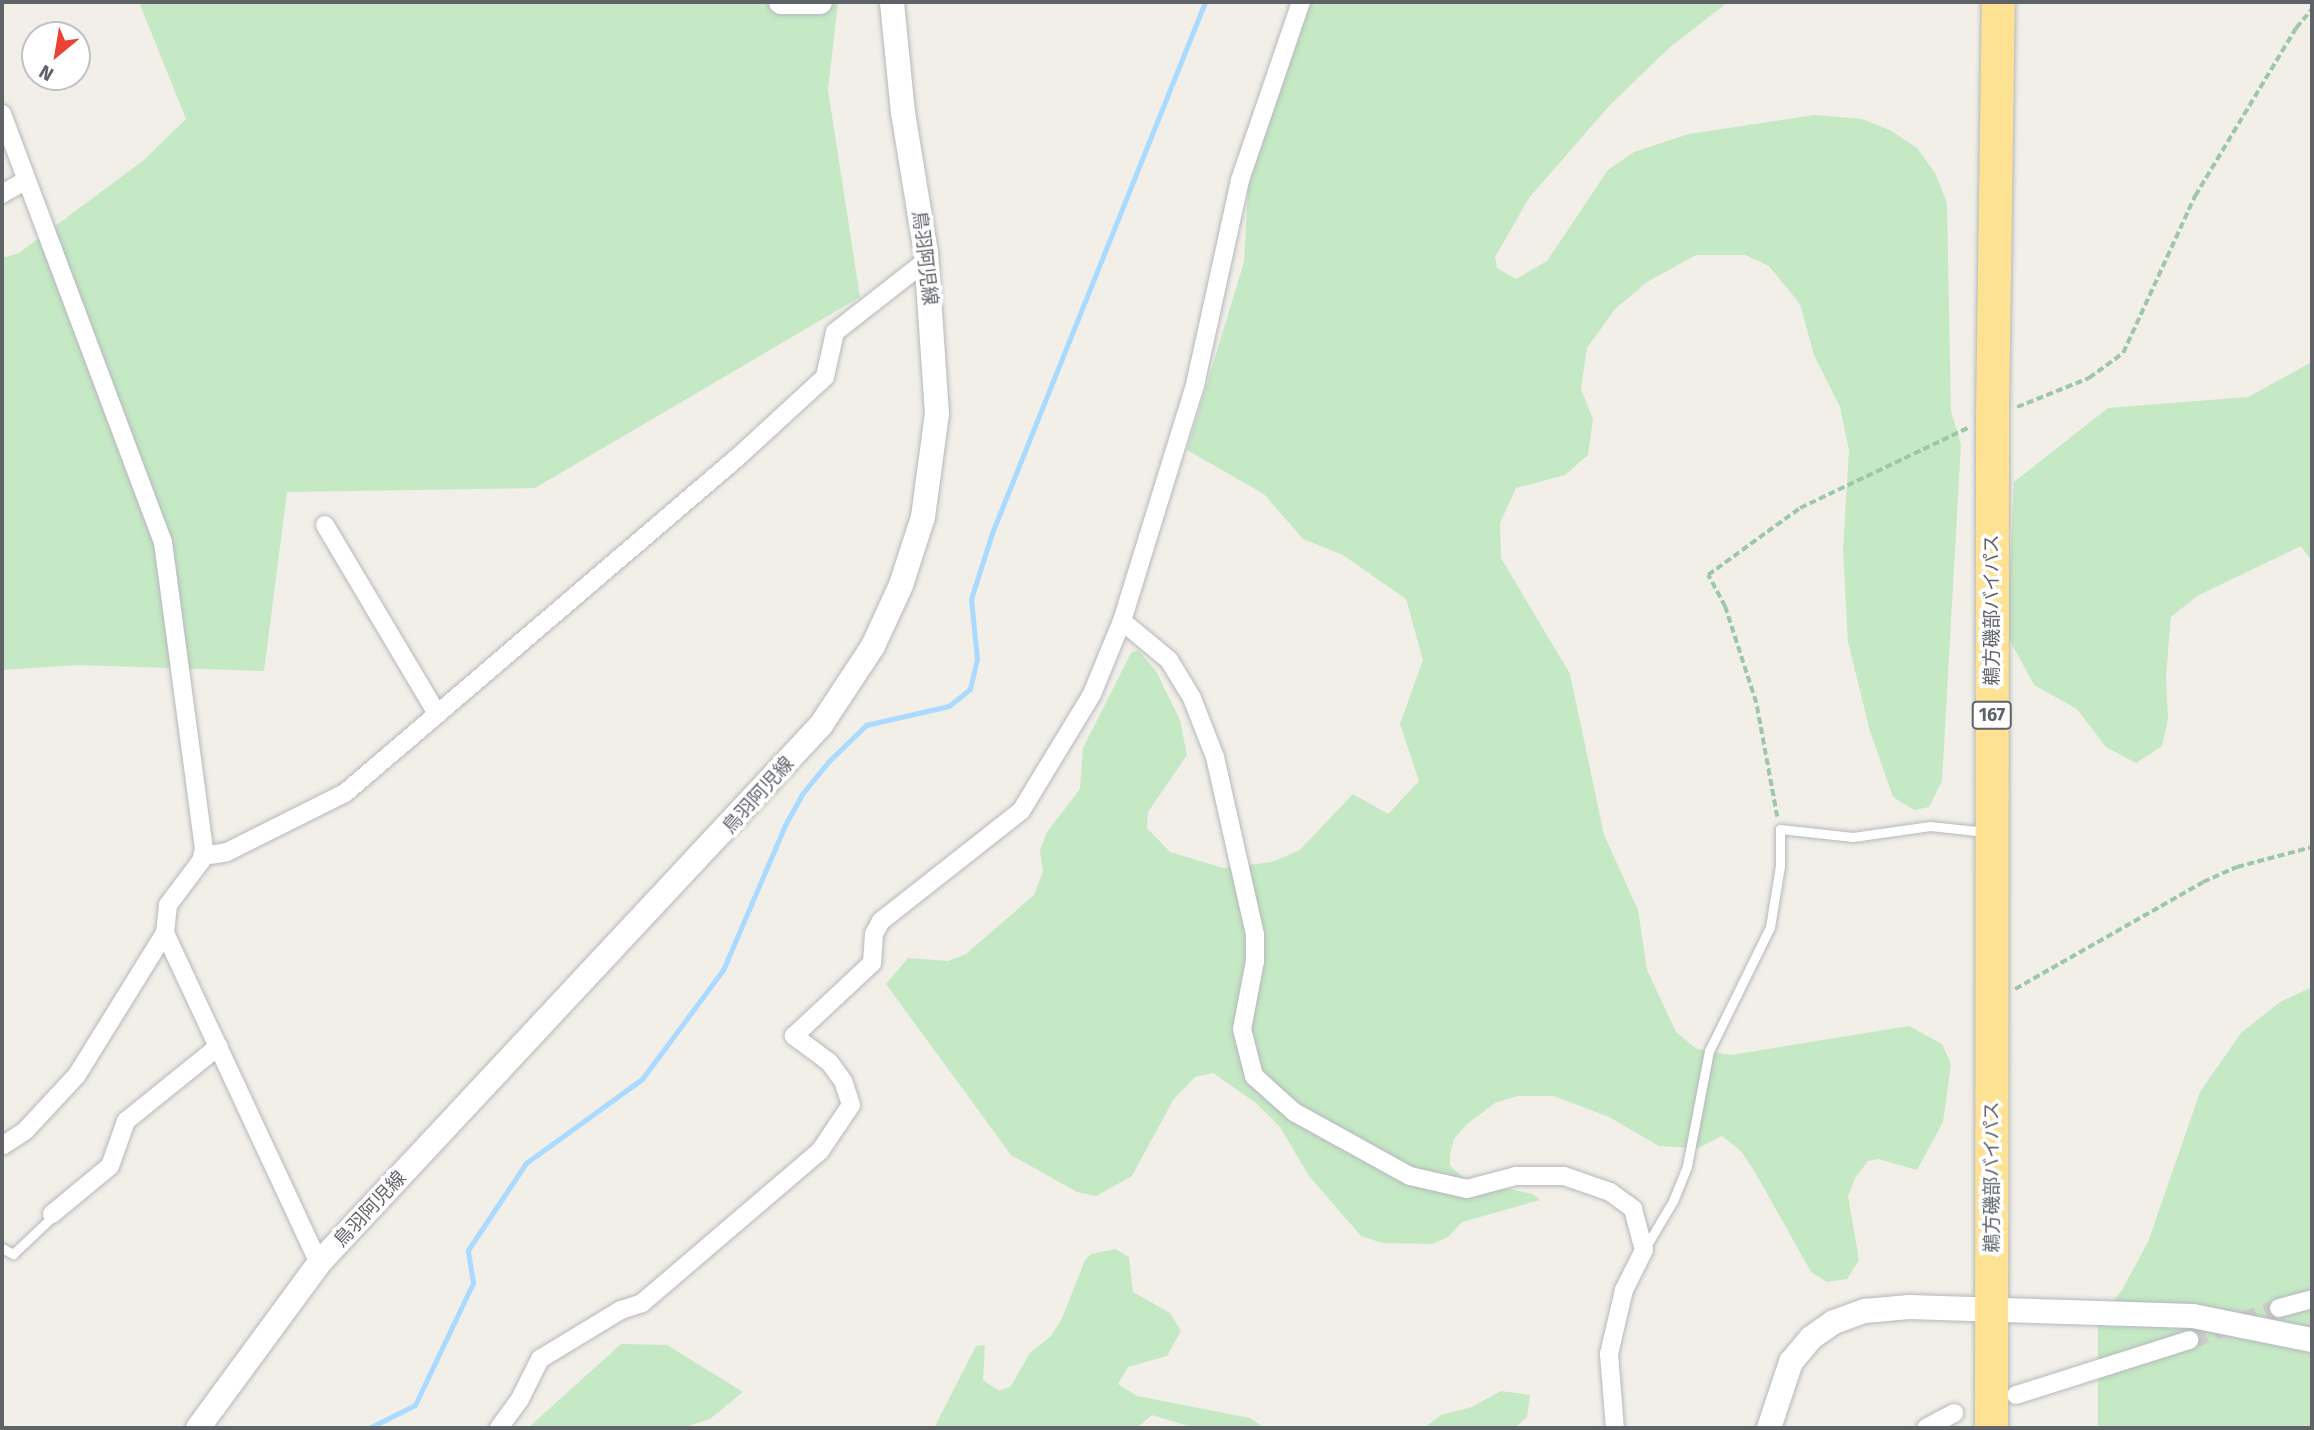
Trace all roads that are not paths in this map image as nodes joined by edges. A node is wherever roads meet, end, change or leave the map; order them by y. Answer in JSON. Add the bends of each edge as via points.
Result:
{"nodes":[{"id":1,"x":781,"y":2,"type":"edge"},
{"id":2,"x":820,"y":2,"type":"edge"},
{"id":3,"x":892,"y":2,"type":"edge"},
{"id":4,"x":1301,"y":2,"type":"edge"},
{"id":5,"x":1998,"y":2,"type":"edge"},
{"id":6,"x":2,"y":114,"type":"edge"},
{"id":7,"x":26,"y":180,"type":"junction"},
{"id":8,"x":2,"y":194,"type":"edge"},
{"id":9,"x":926,"y":260,"type":"junction"},
{"id":10,"x":325,"y":525,"type":"dead end"},
{"id":11,"x":1122,"y":621,"type":"junction"},
{"id":12,"x":437,"y":714,"type":"junction"},
{"id":13,"x":1992,"y":832,"type":"junction"},
{"id":14,"x":203,"y":856,"type":"junction"},
{"id":15,"x":165,"y":933,"type":"junction"},
{"id":16,"x":219,"y":1046,"type":"junction"},
{"id":17,"x":2,"y":1146,"type":"edge"},
{"id":18,"x":52,"y":1214,"type":"joint"},
{"id":19,"x":2,"y":1248,"type":"edge"},
{"id":20,"x":1644,"y":1250,"type":"junction"},
{"id":21,"x":319,"y":1263,"type":"junction"},
{"id":22,"x":2312,"y":1299,"type":"edge"},
{"id":23,"x":2279,"y":1308,"type":"tunnel mouth"},
{"id":24,"x":1993,"y":1312,"type":"junction"},
{"id":25,"x":2189,"y":1340,"type":"tunnel mouth"},
{"id":26,"x":2312,"y":1340,"type":"edge"},
{"id":27,"x":2016,"y":1395,"type":"dead end"},
{"id":28,"x":1954,"y":1413,"type":"dead end"},
{"id":29,"x":198,"y":1428,"type":"edge"},
{"id":30,"x":499,"y":1428,"type":"edge"},
{"id":31,"x":1615,"y":1428,"type":"edge"},
{"id":32,"x":1769,"y":1428,"type":"edge"},
{"id":33,"x":1926,"y":1428,"type":"edge"},
{"id":34,"x":1992,"y":1428,"type":"edge"}],
"edges":[{"from":1,"to":2,"type":"main road"},
{"from":3,"to":9,"type":"main road","name":"鳥羽阿児線","via":[[903,113]]},
{"from":4,"to":11,"type":"street","via":[[1240,180],[1195,385]]},
{"from":5,"to":13,"type":"highway","name":"鵜方磯部バイパス","number":"167"},
{"from":6,"to":7,"type":"street"},
{"from":7,"to":8,"type":"street"},
{"from":7,"to":14,"type":"street","via":[[163,542]]},
{"from":9,"to":12,"type":"street","via":[[835,332],[825,377]]},
{"from":9,"to":21,"type":"main road","name":"鳥羽阿児線","via":[[936,361],[932,473],[901,585],[851,684],[821,725],[717,840]]},
{"from":10,"to":12,"type":"street"},
{"from":11,"to":20,"type":"street","via":[[1169,660],[1192,698],[1215,757],[1255,935],[1255,961],[1242,1029],[1254,1076],[1294,1112],[1382,1163],[1430,1183],[1467,1189],[1541,1174],[1587,1182],[1633,1209]]},
{"from":11,"to":30,"type":"street","via":[[1092,694],[1021,811],[881,921],[874,934],[872,963],[794,1036],[829,1062],[844,1081],[851,1105],[843,1122],[820,1151],[748,1217],[642,1303],[578,1334],[540,1359]]},
{"from":12,"to":14,"type":"street","via":[[333,800],[227,852]]},
{"from":13,"to":20,"type":"lane","via":[[1930,826],[1853,837],[1780,829],[1780,866],[1770,927],[1709,1051],[1687,1166],[1674,1201]]},
{"from":13,"to":24,"type":"highway","name":"鵜方磯部バイパス","number":"167"},
{"from":14,"to":15,"type":"street","via":[[168,905]]},
{"from":15,"to":16,"type":"street"},
{"from":15,"to":17,"type":"street","via":[[63,1094]]},
{"from":16,"to":18,"type":"street","via":[[126,1121],[110,1166]]},
{"from":16,"to":21,"type":"street"},
{"from":18,"to":19,"type":"lane","via":[[55,1218],[13,1254]]},
{"from":20,"to":31,"type":"street","via":[[1624,1290],[1609,1354]]},
{"from":21,"to":29,"type":"main road","name":"鳥羽阿児線"},
{"from":22,"to":23,"type":"street"},
{"from":24,"to":26,"type":"main road","via":[[2193,1316]]},
{"from":24,"to":32,"type":"main road","via":[[1909,1307],[1865,1311],[1835,1322],[1811,1338],[1791,1362]]},
{"from":24,"to":34,"type":"highway","name":"鵜方磯部バイパス","number":"167"},
{"from":25,"to":27,"type":"street"},
{"from":28,"to":33,"type":"street"}]}
